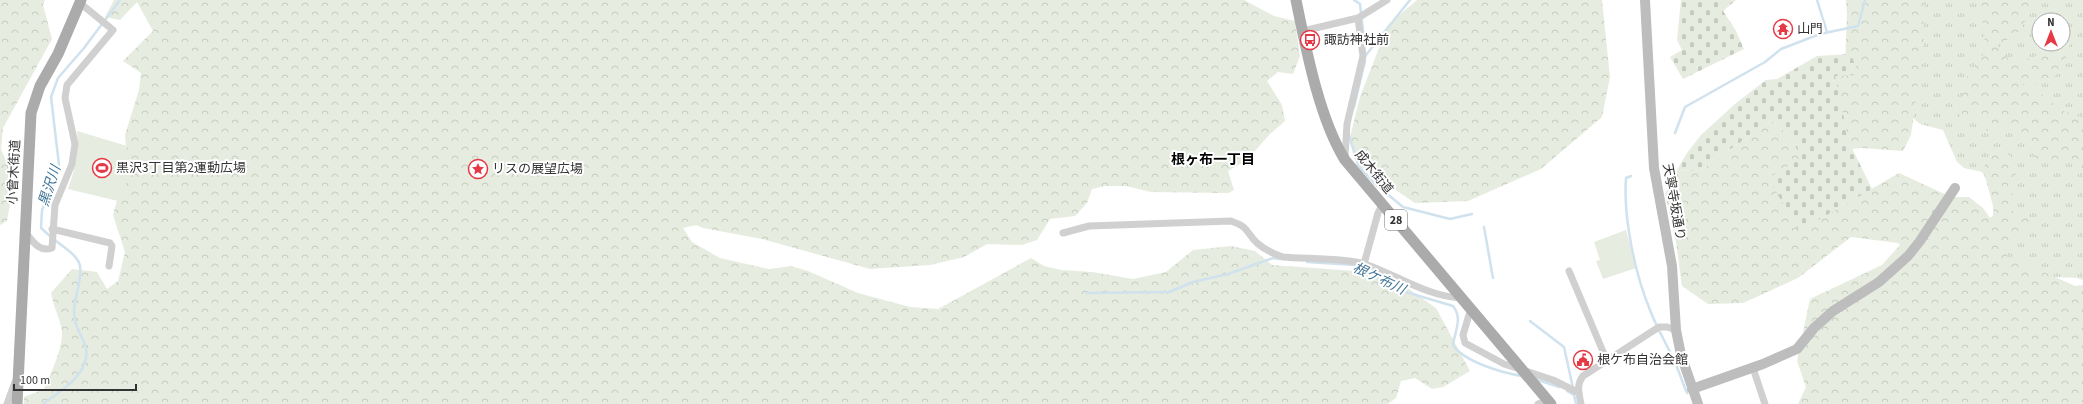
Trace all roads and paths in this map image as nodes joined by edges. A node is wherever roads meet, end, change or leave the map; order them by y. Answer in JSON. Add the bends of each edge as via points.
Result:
{"nodes":[{"id":1,"x":1296,"y":0,"type":"edge"},
{"id":2,"x":1387,"y":0,"type":"edge"},
{"id":3,"x":1645,"y":0,"type":"edge"},
{"id":4,"x":81,"y":1,"type":"edge"},
{"id":5,"x":1358,"y":18,"type":"junction"},
{"id":6,"x":1303,"y":31,"type":"junction"},
{"id":7,"x":1345,"y":160,"type":"junction"},
{"id":8,"x":1955,"y":188,"type":"dead end"},
{"id":9,"x":1382,"y":205,"type":"junction"},
{"id":10,"x":24,"y":230,"type":"junction"},
{"id":11,"x":52,"y":230,"type":"junction"},
{"id":12,"x":1063,"y":233,"type":"dead end"},
{"id":13,"x":1364,"y":264,"type":"junction"},
{"id":14,"x":110,"y":266,"type":"dead end"},
{"id":15,"x":1569,"y":272,"type":"dead end"},
{"id":16,"x":1462,"y":298,"type":"junction"},
{"id":17,"x":1471,"y":308,"type":"junction"},
{"id":18,"x":1676,"y":330,"type":"junction"},
{"id":19,"x":1607,"y":361,"type":"junction"},
{"id":20,"x":1753,"y":368,"type":"junction"},
{"id":21,"x":1524,"y":372,"type":"junction"},
{"id":22,"x":18,"y":374,"type":"junction"},
{"id":23,"x":1692,"y":389,"type":"junction"},
{"id":24,"x":1575,"y":390,"type":"junction"},
{"id":25,"x":1546,"y":403,"type":"edge"},
{"id":26,"x":7,"y":404,"type":"edge"},
{"id":27,"x":17,"y":404,"type":"edge"},
{"id":28,"x":1581,"y":404,"type":"edge"},
{"id":29,"x":1698,"y":404,"type":"edge"},
{"id":30,"x":1766,"y":404,"type":"edge"}],
"edges":[{"from":1,"to":6,"type":"main road","name":"成木街道","number":"28"},
{"from":2,"to":5,"type":"street"},
{"from":3,"to":18,"type":"street","name":"天寧寺坂通り","via":[[1654,168],[1672,266]]},
{"from":4,"to":10,"type":"main road","name":"小曾木街道","via":[[58,54],[40,86],[31,113]]},
{"from":4,"to":11,"type":"street","via":[[114,30],[66,85],[65,98],[74,136],[74,155],[55,206]]},
{"from":5,"to":6,"type":"street"},
{"from":5,"to":7,"type":"street","via":[[1363,56],[1346,124]]},
{"from":6,"to":7,"type":"main road","name":"成木街道","number":"28","via":[[1324,113]]},
{"from":7,"to":9,"type":"main road","name":"成木街道","number":"28"},
{"from":8,"to":20,"type":"street","via":[[1914,250],[1890,273],[1833,311],[1814,328],[1798,349]]},
{"from":9,"to":13,"type":"street"},
{"from":9,"to":16,"type":"main road","name":"成木街道","number":"28"},
{"from":10,"to":11,"type":"street","via":[[40,248],[47,250],[52,248]]},
{"from":10,"to":22,"type":"main road","name":"小曾木街道"},
{"from":11,"to":14,"type":"street","via":[[110,243]]},
{"from":12,"to":13,"type":"street","via":[[1089,226],[1231,221],[1244,225],[1257,243],[1278,256]]},
{"from":13,"to":16,"type":"street","via":[[1420,288]]},
{"from":15,"to":19,"type":"street"},
{"from":16,"to":17,"type":"main road","name":"成木街道","number":"28"},
{"from":17,"to":21,"type":"main road","name":"成木街道","number":"28"},
{"from":17,"to":21,"type":"street","via":[[1463,335],[1465,343]]},
{"from":18,"to":19,"type":"street","via":[[1659,328]]},
{"from":18,"to":23,"type":"street","name":"天寧寺坂通り","via":[[1677,342]]},
{"from":19,"to":24,"type":"street","via":[[1583,376]]},
{"from":20,"to":23,"type":"street"},
{"from":20,"to":30,"type":"street"},
{"from":21,"to":24,"type":"street","via":[[1553,380]]},
{"from":21,"to":25,"type":"main road","name":"成木街道","number":"28"},
{"from":22,"to":26,"type":"street"},
{"from":22,"to":27,"type":"main road","name":"小曾木街道"},
{"from":23,"to":29,"type":"street","name":"天寧寺坂通り"},
{"from":24,"to":28,"type":"street"}]}
